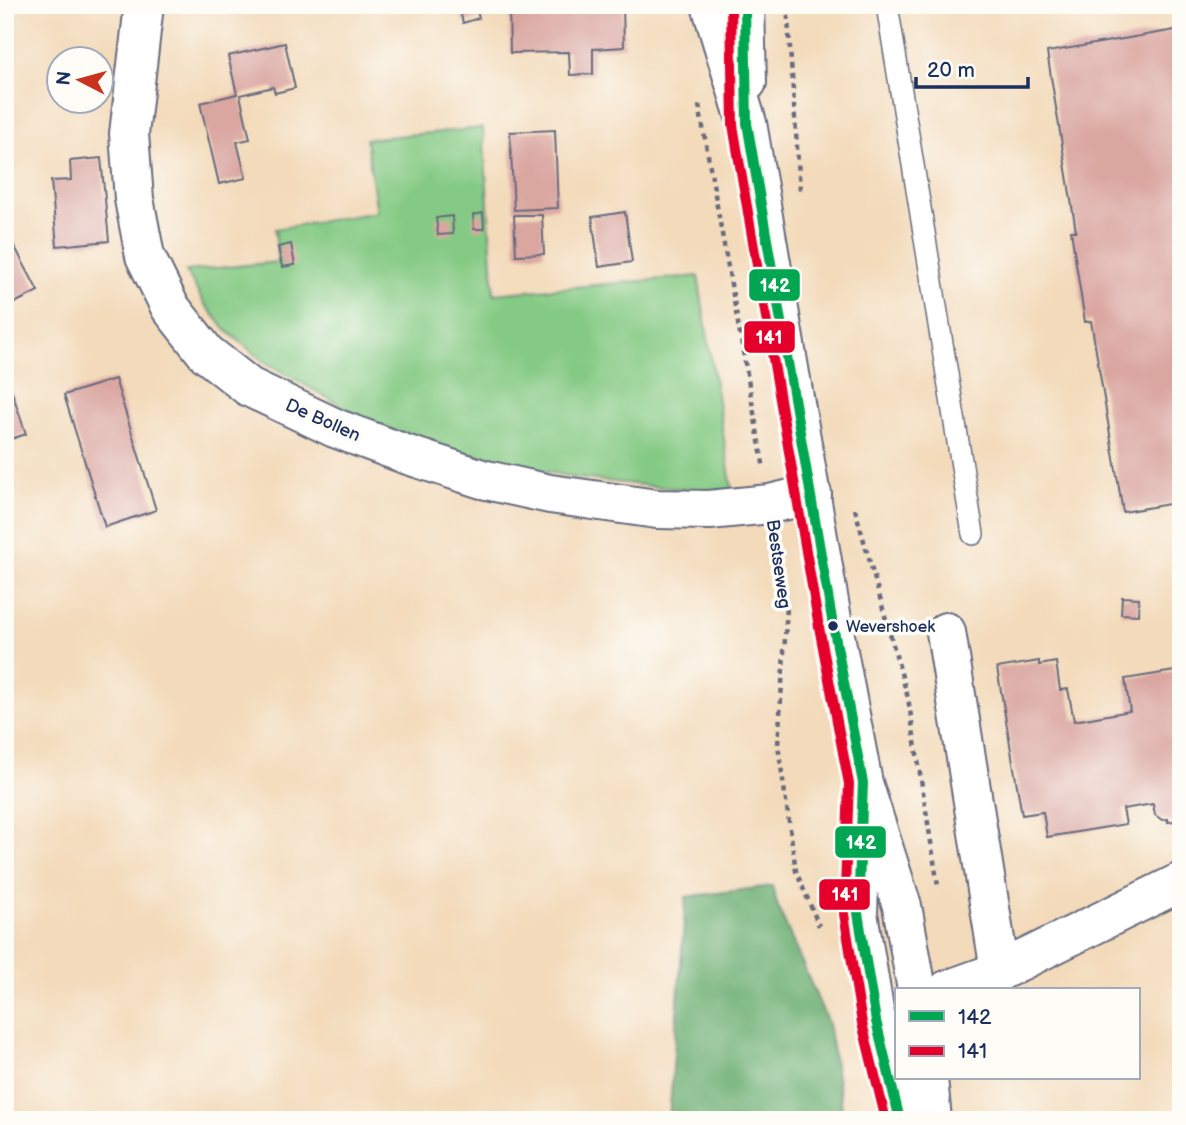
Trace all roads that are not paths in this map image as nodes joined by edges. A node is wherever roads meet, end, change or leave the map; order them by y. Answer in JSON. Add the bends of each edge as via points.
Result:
{"nodes":[{"id":1,"x":144,"y":5,"type":"edge"},
{"id":2,"x":711,"y":5,"type":"edge"},
{"id":3,"x":746,"y":5,"type":"edge"},
{"id":4,"x":887,"y":5,"type":"edge"},
{"id":5,"x":747,"y":123,"type":"junction"},
{"id":6,"x":812,"y":494,"type":"junction"},
{"id":7,"x":973,"y":534,"type":"dead end"},
{"id":8,"x":946,"y":632,"type":"dead end"},
{"id":9,"x":863,"y":783,"type":"junction"},
{"id":10,"x":1181,"y":882,"type":"edge"},
{"id":11,"x":1000,"y":971,"type":"junction"},
{"id":12,"x":917,"y":988,"type":"edge"},
{"id":13,"x":953,"y":988,"type":"edge"},
{"id":14,"x":887,"y":1017,"type":"edge"},
{"id":15,"x":895,"y":1040,"type":"edge"},
{"id":16,"x":909,"y":1080,"type":"edge"},
{"id":17,"x":919,"y":1109,"type":"edge"}],
"edges":[{"from":1,"to":6,"type":"street","name":"De Bollen","via":[[129,134],[145,256],[170,307],[206,353],[249,387],[335,428],[405,454],[550,495],[656,509],[709,510]]},
{"from":2,"to":5,"type":"street"},
{"from":3,"to":5,"type":"street"},
{"from":4,"to":7,"type":"lane"},
{"from":5,"to":6,"type":"street"},
{"from":6,"to":9,"type":"street"},
{"from":8,"to":11,"type":"street"},
{"from":9,"to":12,"type":"street","via":[[901,906]]},
{"from":9,"to":14,"type":"street","via":[[858,914]]},
{"from":10,"to":11,"type":"street"},
{"from":11,"to":13,"type":"street"},
{"from":14,"to":15,"type":"street"},
{"from":16,"to":17,"type":"street"}]}
